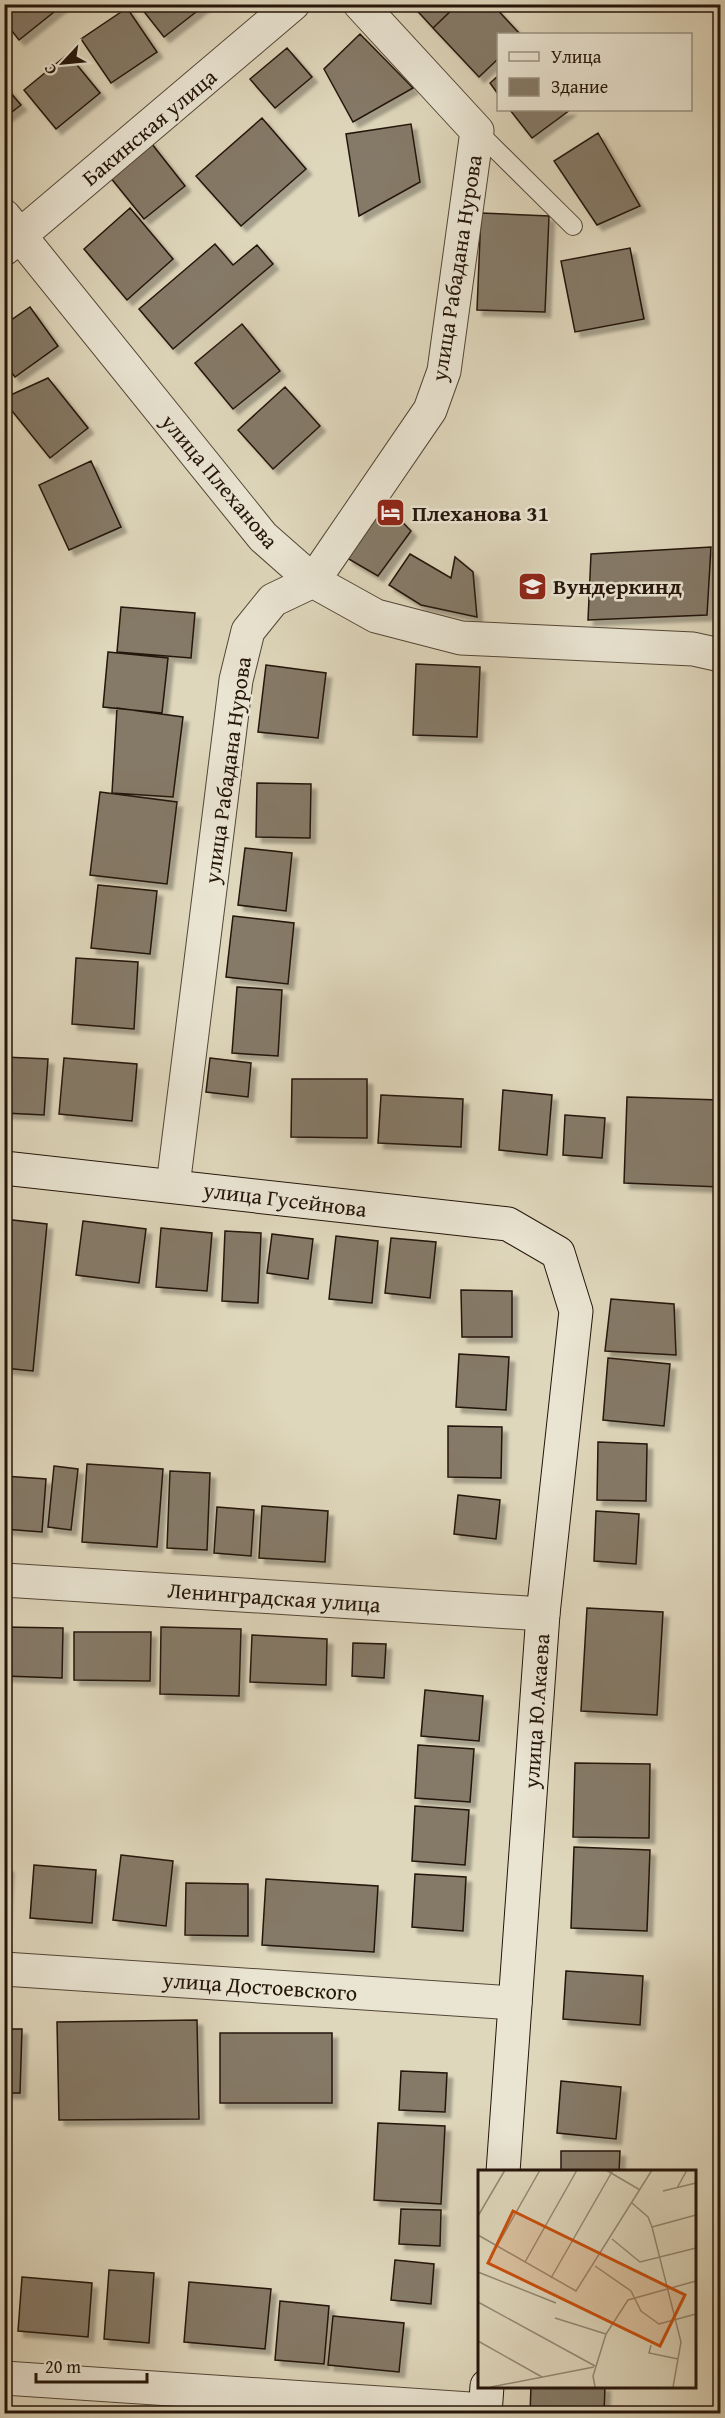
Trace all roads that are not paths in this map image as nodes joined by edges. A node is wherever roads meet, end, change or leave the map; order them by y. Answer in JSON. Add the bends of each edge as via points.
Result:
{"nodes":[{"id":1,"x":293,"y":4,"type":"edge"},
{"id":2,"x":360,"y":4,"type":"edge"},
{"id":3,"x":477,"y":131,"type":"junction"},
{"id":4,"x":573,"y":226,"type":"dead end"},
{"id":5,"x":10,"y":234,"type":"edge"},
{"id":6,"x":313,"y":582,"type":"junction"},
{"id":7,"x":720,"y":655,"type":"edge"},
{"id":8,"x":4,"y":1168,"type":"edge"},
{"id":9,"x":173,"y":1186,"type":"junction"},
{"id":10,"x":558,"y":1253,"type":"joint"},
{"id":11,"x":4,"y":1580,"type":"edge"},
{"id":12,"x":543,"y":1614,"type":"junction"},
{"id":13,"x":4,"y":1969,"type":"edge"},
{"id":14,"x":515,"y":2003,"type":"junction"},
{"id":15,"x":502,"y":2170,"type":"edge"},
{"id":16,"x":4,"y":2378,"type":"edge"},
{"id":17,"x":485,"y":2403,"type":"edge"}],
"edges":[{"from":1,"to":5,"type":"street","name":"Бакинская улица"},
{"from":2,"to":3,"type":"street","name":"улица Рабадана Нурова"},
{"from":3,"to":4,"type":"lane"},
{"from":3,"to":6,"type":"street","name":"улица Рабадана Нурова","via":[[444,371],[430,410]]},
{"from":5,"to":6,"type":"street","name":"улица Плеханова","via":[[262,537]]},
{"from":6,"to":7,"type":"street","name":"улица Плеханова","via":[[376,616],[461,638],[693,650]]},
{"from":6,"to":9,"type":"street","name":"улица Рабадана Нурова","via":[[273,600],[248,631],[236,680]]},
{"from":8,"to":9,"type":"street","name":"улица Гусейнова"},
{"from":9,"to":10,"type":"street","name":"улица Гусейнова","via":[[508,1224]]},
{"from":10,"to":12,"type":"street","name":"улица Ю.Акаева","via":[[576,1311]]},
{"from":11,"to":12,"type":"street","name":"Ленинградская улица"},
{"from":12,"to":14,"type":"street","name":"улица Ю.Акаева"},
{"from":13,"to":14,"type":"street","name":"улица Достоевского"},
{"from":14,"to":15,"type":"street","name":"улица Ю.Акаева"},
{"from":16,"to":17,"type":"street"}]}
